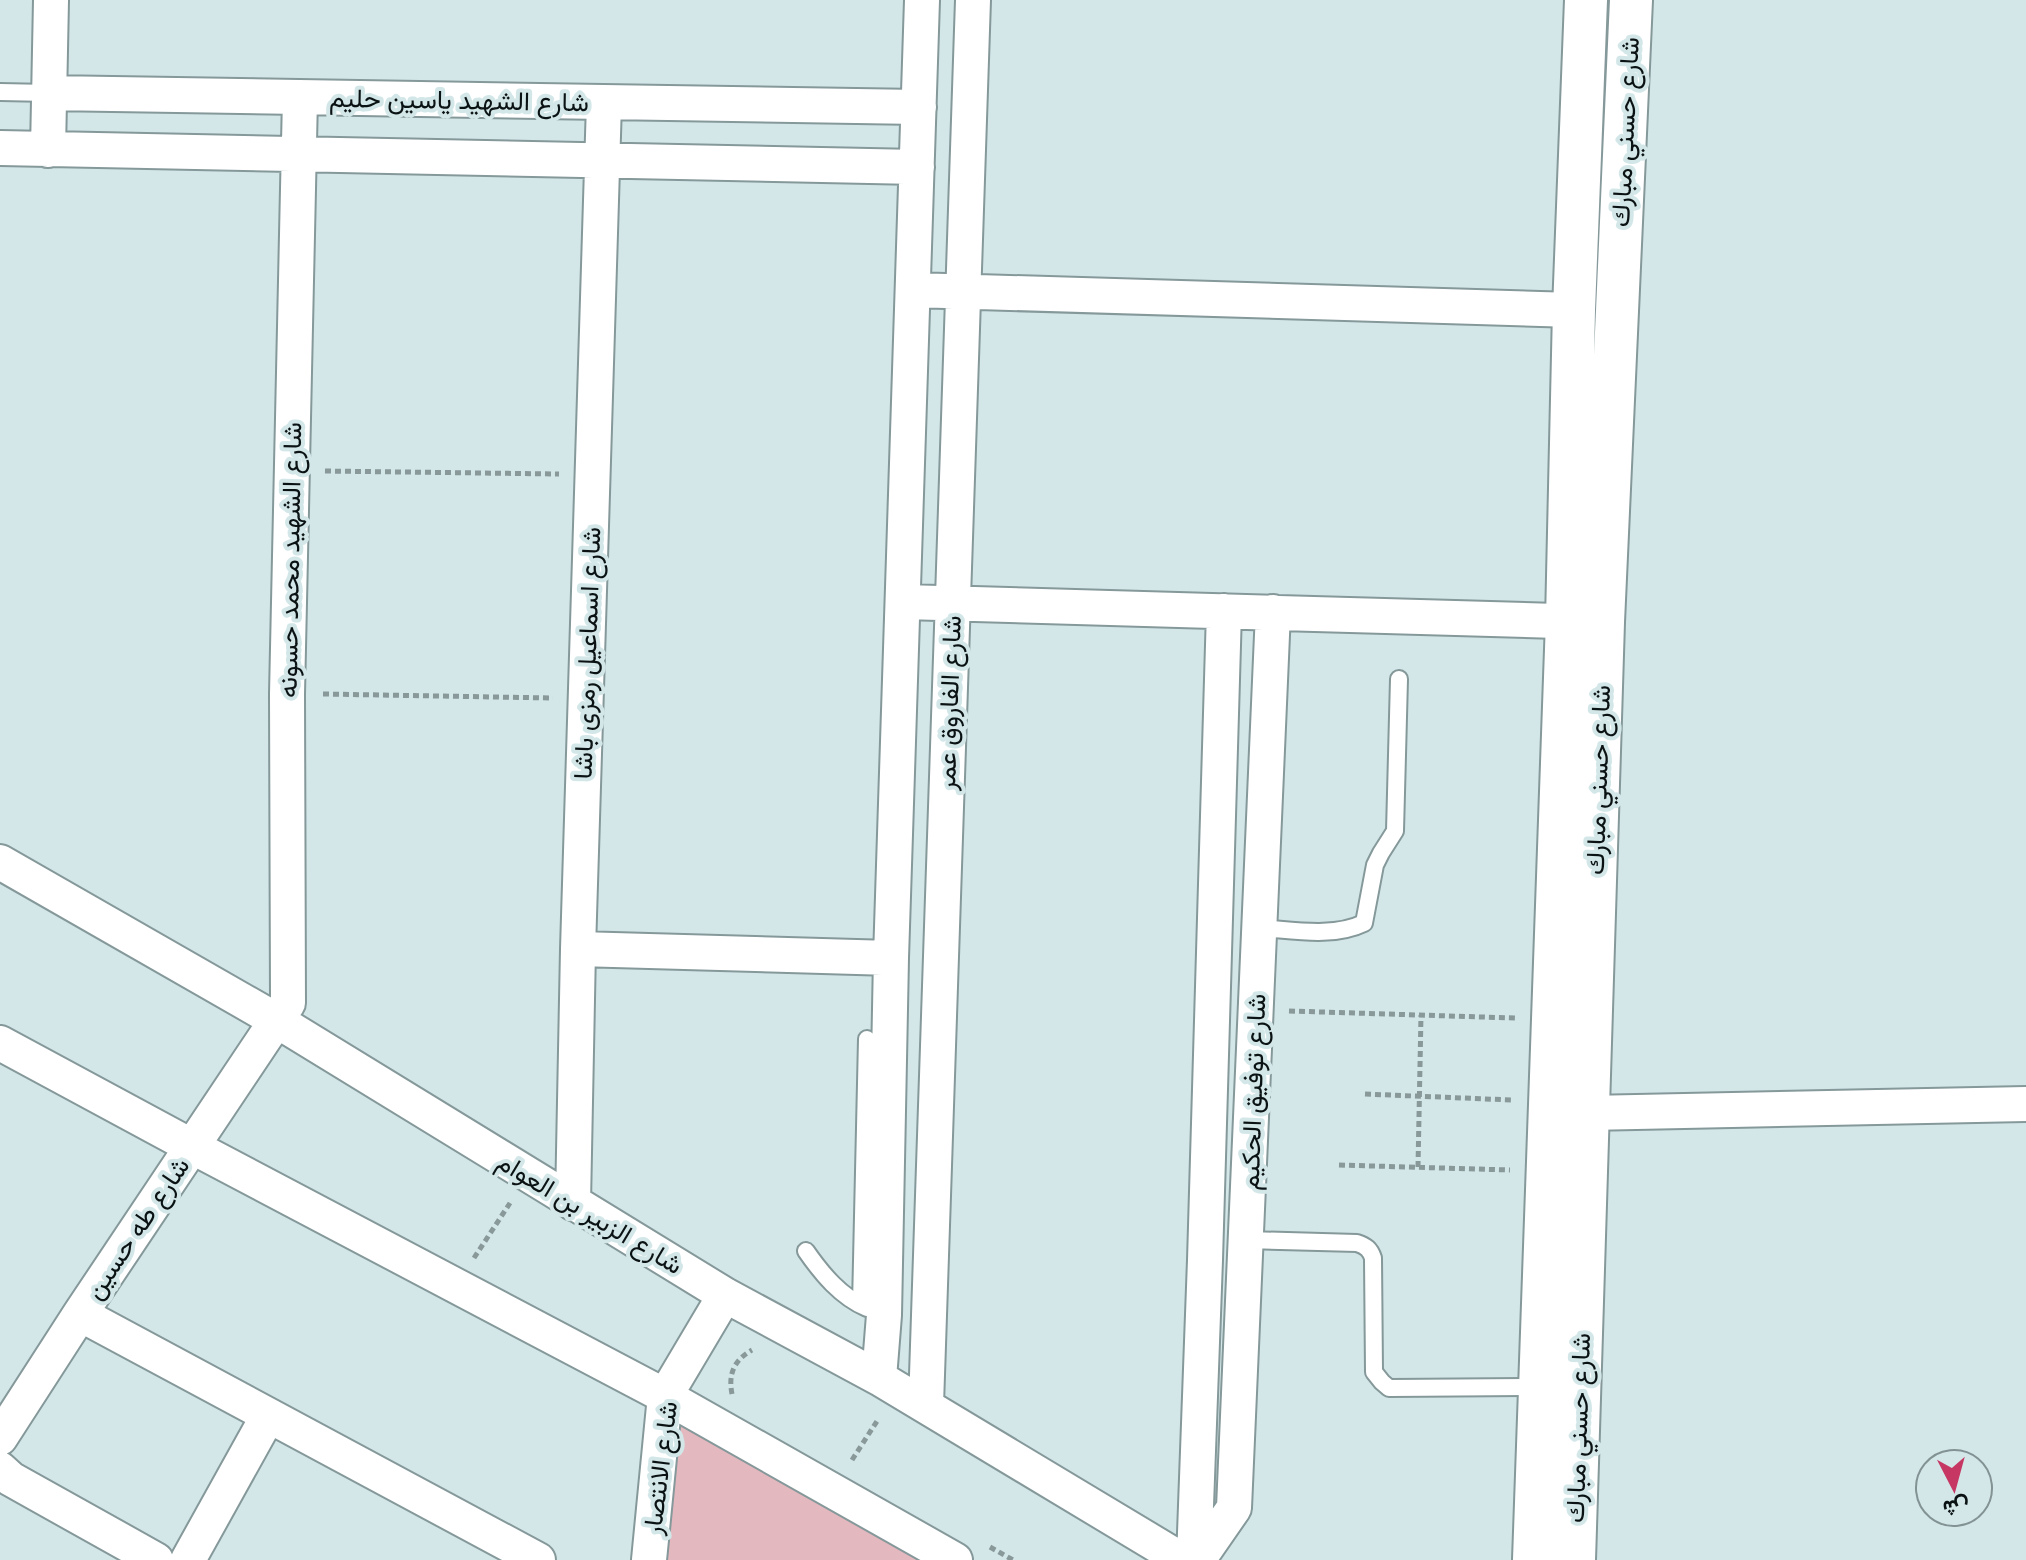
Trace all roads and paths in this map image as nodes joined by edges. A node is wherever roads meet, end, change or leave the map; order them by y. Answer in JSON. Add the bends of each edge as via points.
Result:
{"nodes":[{"id":1,"x":51,"y":0,"type":"edge"},
{"id":2,"x":922,"y":0,"type":"edge"},
{"id":3,"x":973,"y":0,"type":"edge"},
{"id":4,"x":1586,"y":0,"type":"edge"},
{"id":5,"x":1631,"y":0,"type":"edge"},
{"id":6,"x":0,"y":92,"type":"edge"},
{"id":7,"x":49,"y":93,"type":"junction"},
{"id":8,"x":300,"y":97,"type":"junction"},
{"id":9,"x":604,"y":103,"type":"junction"},
{"id":10,"x":919,"y":107,"type":"junction"},
{"id":11,"x":0,"y":148,"type":"edge"},
{"id":12,"x":48,"y":150,"type":"junction"},
{"id":13,"x":298,"y":154,"type":"junction"},
{"id":14,"x":603,"y":161,"type":"junction"},
{"id":15,"x":917,"y":167,"type":"junction"},
{"id":16,"x":913,"y":290,"type":"junction"},
{"id":17,"x":963,"y":292,"type":"junction"},
{"id":18,"x":1574,"y":310,"type":"junction"},
{"id":19,"x":292,"y":470,"type":"junction"},
{"id":20,"x":592,"y":475,"type":"junction"},
{"id":21,"x":904,"y":602,"type":"junction"},
{"id":22,"x":953,"y":603,"type":"junction"},
{"id":23,"x":1224,"y":611,"type":"junction"},
{"id":24,"x":1273,"y":612,"type":"junction"},
{"id":25,"x":1585,"y":622,"type":"junction"},
{"id":26,"x":1399,"y":679,"type":"dead end"},
{"id":27,"x":287,"y":694,"type":"junction"},
{"id":28,"x":586,"y":699,"type":"junction"},
{"id":29,"x":0,"y":862,"type":"edge"},
{"id":30,"x":1215,"y":917,"type":"junction"},
{"id":31,"x":1260,"y":924,"type":"junction"},
{"id":32,"x":578,"y":949,"type":"junction"},
{"id":33,"x":891,"y":958,"type":"junction"},
{"id":34,"x":1256,"y":1010,"type":"junction"},
{"id":35,"x":1421,"y":1015,"type":"junction"},
{"id":36,"x":1553,"y":1019,"type":"junction"},
{"id":37,"x":276,"y":1020,"type":"junction"},
{"id":38,"x":867,"y":1039,"type":"dead end"},
{"id":39,"x":2,"y":1048,"type":"edge"},
{"id":40,"x":1365,"y":1094,"type":"dead end"},
{"id":41,"x":1420,"y":1096,"type":"junction"},
{"id":42,"x":2026,"y":1104,"type":"edge"},
{"id":43,"x":1569,"y":1107,"type":"junction"},
{"id":44,"x":191,"y":1146,"type":"junction"},
{"id":45,"x":1339,"y":1165,"type":"dead end"},
{"id":46,"x":1418,"y":1167,"type":"junction"},
{"id":47,"x":1547,"y":1171,"type":"junction"},
{"id":48,"x":528,"y":1175,"type":"junction"},
{"id":49,"x":573,"y":1203,"type":"junction"},
{"id":50,"x":806,"y":1251,"type":"dead end"},
{"id":51,"x":1246,"y":1252,"type":"junction"},
{"id":52,"x":1205,"y":1260,"type":"junction"},
{"id":53,"x":456,"y":1286,"type":"junction"},
{"id":54,"x":725,"y":1295,"type":"junction"},
{"id":55,"x":872,"y":1310,"type":"junction"},
{"id":56,"x":80,"y":1314,"type":"junction"},
{"id":57,"x":761,"y":1347,"type":"dead end"},
{"id":58,"x":1540,"y":1387,"type":"junction"},
{"id":59,"x":901,"y":1391,"type":"junction"},
{"id":60,"x":665,"y":1396,"type":"junction"},
{"id":61,"x":732,"y":1396,"type":"dead end"},
{"id":62,"x":268,"y":1416,"type":"junction"},
{"id":63,"x":0,"y":1438,"type":"edge"},
{"id":64,"x":0,"y":1469,"type":"edge"},
{"id":65,"x":832,"y":1491,"type":"junction"},
{"id":66,"x":986,"y":1545,"type":"dead end"},
{"id":67,"x":156,"y":1560,"type":"edge"},
{"id":68,"x":188,"y":1560,"type":"edge"},
{"id":69,"x":538,"y":1560,"type":"edge"},
{"id":70,"x":649,"y":1560,"type":"edge"},
{"id":71,"x":955,"y":1560,"type":"edge"},
{"id":72,"x":1013,"y":1560,"type":"edge"},
{"id":73,"x":1182,"y":1560,"type":"edge"},
{"id":74,"x":1196,"y":1560,"type":"edge"},
{"id":75,"x":1534,"y":1560,"type":"edge"},
{"id":76,"x":1574,"y":1560,"type":"edge"}],
"edges":[{"from":1,"to":7,"type":"street"},
{"from":2,"to":10,"type":"street","name":"شارع الفاروق عمر"},
{"from":3,"to":17,"type":"street","name":"شارع الفاروق عمر"},
{"from":4,"to":18,"type":"street","name":"شارع حسني مبارك"},
{"from":5,"to":25,"type":"street","name":"شارع حسني مبارك"},
{"from":6,"to":7,"type":"lane","name":"شارع الشهيد ياسين حليم"},
{"from":7,"to":8,"type":"street","name":"شارع الشهيد ياسين حليم"},
{"from":7,"to":12,"type":"street"},
{"from":8,"to":9,"type":"street","name":"شارع الشهيد ياسين حليم"},
{"from":8,"to":13,"type":"street","name":"شارع الشهيد محمد حسونه"},
{"from":9,"to":10,"type":"street","name":"شارع الشهيد ياسين حليم"},
{"from":9,"to":14,"type":"street","name":"شارع اسماعيل رمزى باشا"},
{"from":10,"to":15,"type":"street","name":"شارع الفاروق عمر"},
{"from":11,"to":12,"type":"street"},
{"from":12,"to":13,"type":"street"},
{"from":13,"to":14,"type":"street"},
{"from":13,"to":19,"type":"street","name":"شارع الشهيد محمد حسونه"},
{"from":14,"to":15,"type":"street"},
{"from":14,"to":20,"type":"street","name":"شارع اسماعيل رمزى باشا"},
{"from":15,"to":16,"type":"street","name":"شارع الفاروق عمر"},
{"from":16,"to":17,"type":"street"},
{"from":16,"to":21,"type":"street","name":"شارع الفاروق عمر"},
{"from":17,"to":18,"type":"street"},
{"from":17,"to":22,"type":"street","name":"شارع الفاروق عمر"},
{"from":18,"to":25,"type":"street","name":"شارع حسني مبارك"},
{"from":19,"to":20,"type":"path"},
{"from":19,"to":27,"type":"street","name":"شارع الشهيد محمد حسونه"},
{"from":20,"to":28,"type":"street","name":"شارع اسماعيل رمزى باشا"},
{"from":21,"to":22,"type":"street"},
{"from":21,"to":33,"type":"street","name":"شارع الفاروق عمر"},
{"from":22,"to":23,"type":"street"},
{"from":22,"to":59,"type":"street","name":"شارع الفاروق عمر"},
{"from":23,"to":24,"type":"street"},
{"from":23,"to":30,"type":"street","name":"شارع توفيق الحكيم"},
{"from":24,"to":25,"type":"street"},
{"from":24,"to":31,"type":"street","name":"شارع توفيق الحكيم"},
{"from":25,"to":36,"type":"street","name":"شارع حسني مبارك"},
{"from":25,"to":43,"type":"street","name":"شارع حسني مبارك"},
{"from":26,"to":31,"type":"lane","via":[[1395,831],[1375,865],[1364,923],[1338,932]]},
{"from":27,"to":28,"type":"path"},
{"from":27,"to":37,"type":"street","name":"شارع الشهيد محمد حسونه","via":[[288,1003]]},
{"from":28,"to":32,"type":"street","name":"شارع اسماعيل رمزى باشا"},
{"from":29,"to":37,"type":"street","name":"شارع الزبير بن العوام"},
{"from":30,"to":31,"type":"street"},
{"from":30,"to":52,"type":"street","name":"شارع توفيق الحكيم"},
{"from":31,"to":34,"type":"street","name":"شارع توفيق الحكيم"},
{"from":32,"to":33,"type":"street"},
{"from":32,"to":49,"type":"street","name":"شارع اسماعيل رمزى باشا"},
{"from":33,"to":55,"type":"street","name":"شارع الفاروق عمر"},
{"from":34,"to":35,"type":"path"},
{"from":34,"to":51,"type":"street","name":"شارع توفيق الحكيم"},
{"from":35,"to":36,"type":"path"},
{"from":35,"to":41,"type":"path"},
{"from":36,"to":43,"type":"street","name":"شارع حسني مبارك"},
{"from":37,"to":44,"type":"street","name":"شارع طه حسين"},
{"from":37,"to":48,"type":"street","name":"شارع الزبير بن العوام"},
{"from":38,"to":55,"type":"lane"},
{"from":39,"to":44,"type":"street"},
{"from":40,"to":41,"type":"path"},
{"from":41,"to":43,"type":"path"},
{"from":41,"to":46,"type":"path"},
{"from":42,"to":43,"type":"street"},
{"from":43,"to":47,"type":"street","name":"شارع حسني مبارك"},
{"from":43,"to":76,"type":"street","name":"شارع حسني مبارك"},
{"from":44,"to":53,"type":"street"},
{"from":44,"to":56,"type":"street","name":"شارع طه حسين"},
{"from":45,"to":46,"type":"path"},
{"from":46,"to":47,"type":"path"},
{"from":47,"to":58,"type":"street","name":"شارع حسني مبارك"},
{"from":48,"to":49,"type":"street","name":"شارع الزبير بن العوام"},
{"from":48,"to":53,"type":"path"},
{"from":49,"to":54,"type":"street","name":"شارع الزبير بن العوام"},
{"from":50,"to":55,"type":"lane","via":[[839,1290]]},
{"from":51,"to":52,"type":"street"},
{"from":51,"to":58,"type":"lane","via":[[1364,1245],[1373,1258],[1374,1372],[1389,1388]]},
{"from":51,"to":74,"type":"street","name":"شارع توفيق الحكيم","via":[[1234,1508]]},
{"from":52,"to":74,"type":"street","name":"شارع توفيق الحكيم"},
{"from":53,"to":60,"type":"street"},
{"from":54,"to":59,"type":"street","name":"شارع الزبير بن العوام"},
{"from":54,"to":60,"type":"street","name":"شارع الانتصار"},
{"from":55,"to":59,"type":"street","name":"شارع الفاروق عمر"},
{"from":56,"to":62,"type":"street"},
{"from":56,"to":63,"type":"street","name":"شارع طه حسين"},
{"from":57,"to":61,"type":"path","via":[[738,1359],[731,1370]]},
{"from":58,"to":75,"type":"street","name":"شارع حسني مبارك"},
{"from":59,"to":65,"type":"path"},
{"from":59,"to":73,"type":"street","name":"شارع الزبير بن العوام"},
{"from":60,"to":65,"type":"street"},
{"from":60,"to":70,"type":"street","name":"شارع الانتصار"},
{"from":62,"to":68,"type":"street"},
{"from":62,"to":69,"type":"street"},
{"from":64,"to":67,"type":"street"},
{"from":65,"to":71,"type":"street"},
{"from":66,"to":72,"type":"path"}]}
